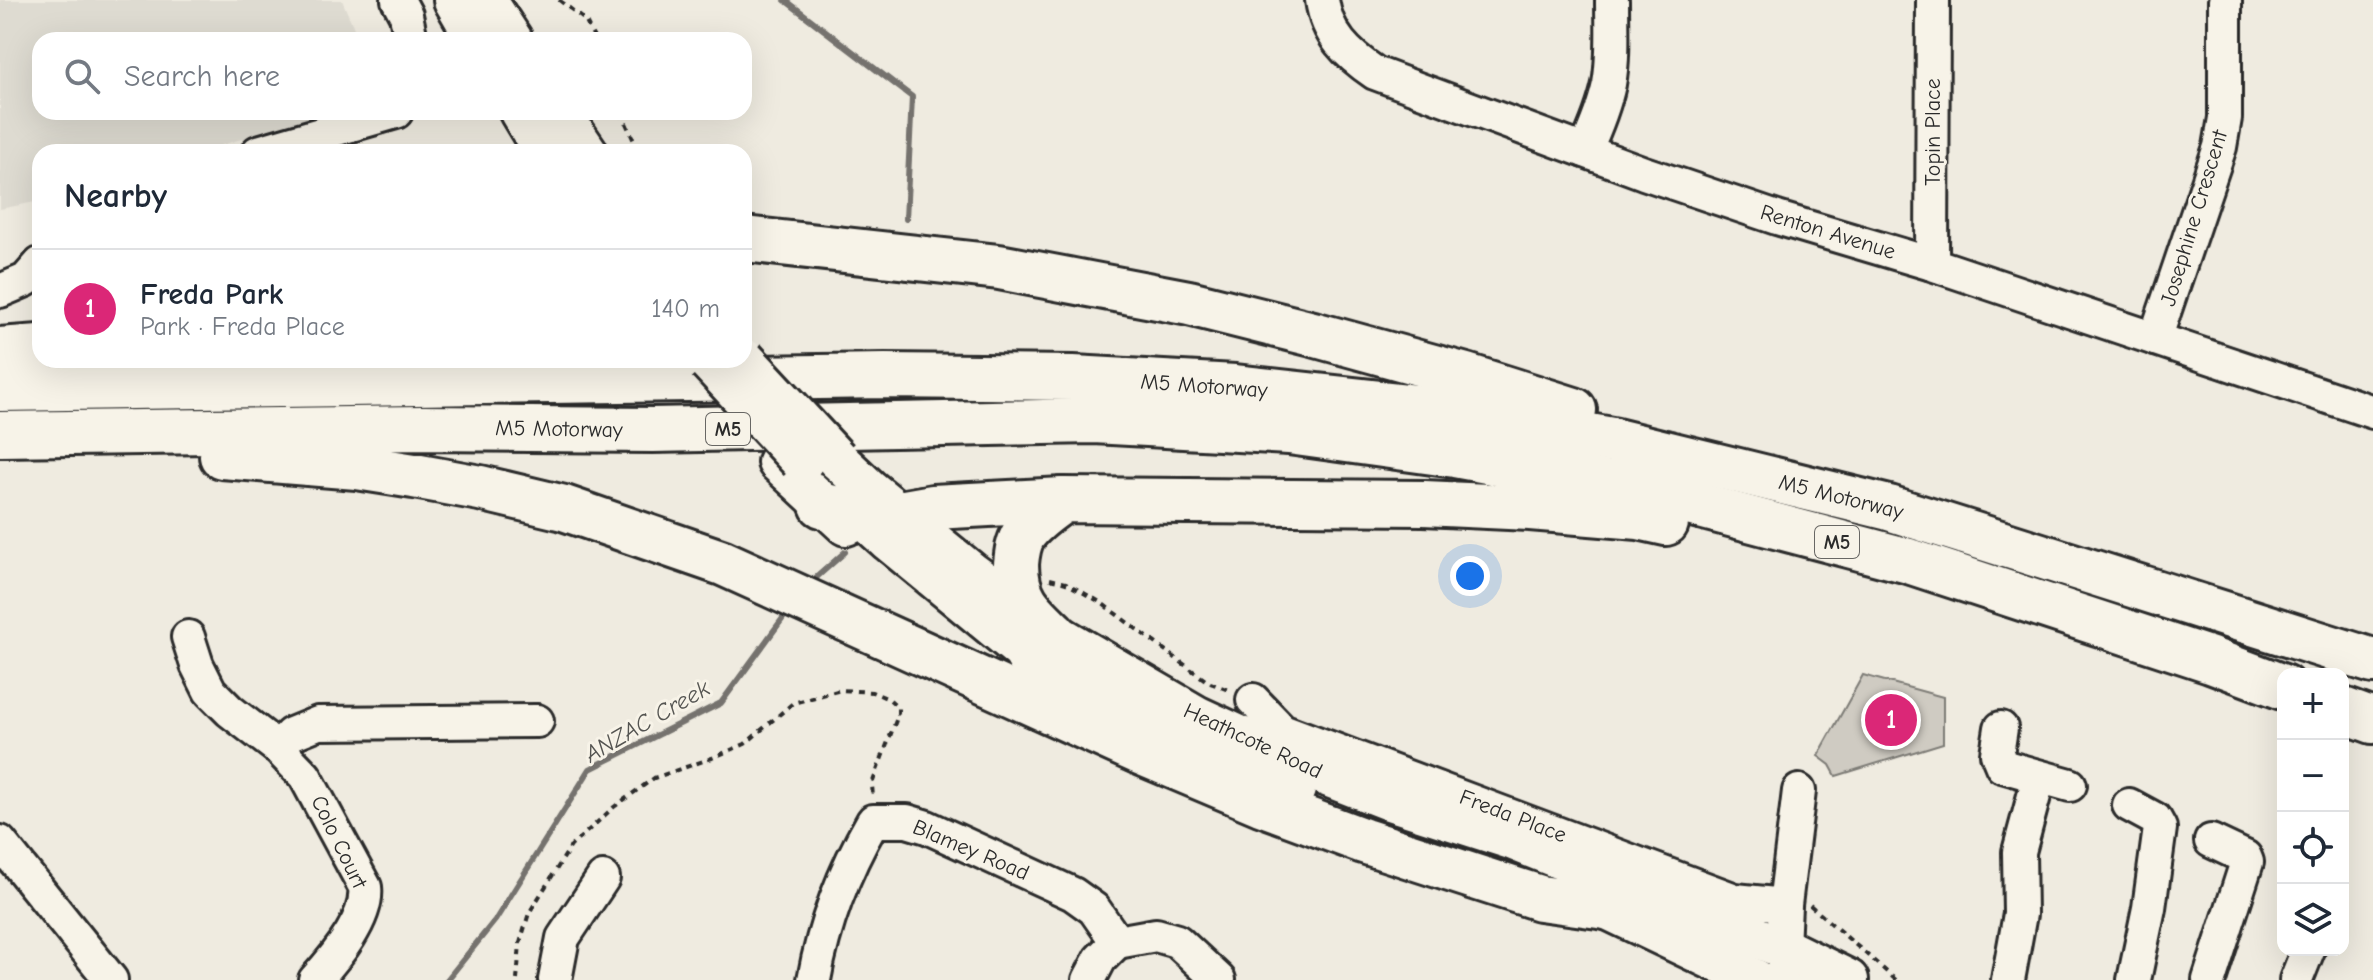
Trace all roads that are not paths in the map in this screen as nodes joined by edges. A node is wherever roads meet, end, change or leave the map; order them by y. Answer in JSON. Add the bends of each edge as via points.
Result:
{"nodes":[{"id":1,"x":398,"y":0,"type":"edge"},
{"id":2,"x":454,"y":0,"type":"edge"},
{"id":3,"x":486,"y":0,"type":"edge"},
{"id":4,"x":1322,"y":0,"type":"edge"},
{"id":5,"x":1612,"y":0,"type":"edge"},
{"id":6,"x":1933,"y":0,"type":"edge"},
{"id":7,"x":2225,"y":0,"type":"edge"},
{"id":8,"x":409,"y":32,"type":"edge"},
{"id":9,"x":472,"y":32,"type":"edge"},
{"id":10,"x":507,"y":32,"type":"edge"},
{"id":11,"x":368,"y":120,"type":"edge"},
{"id":12,"x":525,"y":120,"type":"edge"},
{"id":13,"x":565,"y":120,"type":"edge"},
{"id":14,"x":286,"y":144,"type":"edge"},
{"id":15,"x":539,"y":144,"type":"edge"},
{"id":16,"x":582,"y":144,"type":"edge"},
{"id":17,"x":1585,"y":151,"type":"junction"},
{"id":18,"x":758,"y":243,"type":"edge"},
{"id":19,"x":1932,"y":264,"type":"junction"},
{"id":20,"x":32,"y":273,"type":"edge"},
{"id":21,"x":0,"y":291,"type":"edge"},
{"id":22,"x":2155,"y":339,"type":"junction"},
{"id":23,"x":32,"y":348,"type":"edge"},
{"id":24,"x":0,"y":350,"type":"edge"},
{"id":25,"x":693,"y":368,"type":"edge"},
{"id":26,"x":718,"y":368,"type":"edge"},
{"id":27,"x":749,"y":368,"type":"edge"},
{"id":28,"x":0,"y":389,"type":"edge"},
{"id":29,"x":2373,"y":412,"type":"edge"},
{"id":30,"x":0,"y":434,"type":"edge"},
{"id":31,"x":0,"y":447,"type":"edge"},
{"id":32,"x":805,"y":460,"type":"junction"},
{"id":33,"x":1063,"y":500,"type":"junction"},
{"id":34,"x":1889,"y":508,"type":"junction"},
{"id":35,"x":861,"y":511,"type":"junction"},
{"id":36,"x":188,"y":637,"type":"dead end"},
{"id":37,"x":1054,"y":654,"type":"junction"},
{"id":38,"x":2211,"y":660,"type":"junction"},
{"id":39,"x":2373,"y":661,"type":"edge"},
{"id":40,"x":2277,"y":685,"type":"edge"},
{"id":41,"x":1253,"y":700,"type":"road end"},
{"id":42,"x":2349,"y":712,"type":"edge"},
{"id":43,"x":537,"y":721,"type":"dead end"},
{"id":44,"x":2373,"y":721,"type":"edge"},
{"id":45,"x":2001,"y":728,"type":"dead end"},
{"id":46,"x":278,"y":748,"type":"junction"},
{"id":47,"x":2039,"y":777,"type":"junction"},
{"id":48,"x":2070,"y":785,"type":"dead end"},
{"id":49,"x":1799,"y":791,"type":"dead end"},
{"id":50,"x":2129,"y":805,"type":"dead end"},
{"id":51,"x":2211,"y":841,"type":"dead end"},
{"id":52,"x":0,"y":842,"type":"edge"},
{"id":53,"x":603,"y":878,"type":"dead end"},
{"id":54,"x":1794,"y":904,"type":"junction"},
{"id":55,"x":1606,"y":907,"type":"junction"},
{"id":56,"x":1117,"y":942,"type":"junction"},
{"id":57,"x":2306,"y":956,"type":"edge"},
{"id":58,"x":1789,"y":964,"type":"edge"},
{"id":59,"x":111,"y":980,"type":"edge"},
{"id":60,"x":315,"y":980,"type":"edge"},
{"id":61,"x":555,"y":980,"type":"edge"},
{"id":62,"x":814,"y":980,"type":"edge"},
{"id":63,"x":1089,"y":980,"type":"edge"},
{"id":64,"x":1219,"y":980,"type":"edge"},
{"id":65,"x":1756,"y":980,"type":"edge"},
{"id":66,"x":1848,"y":980,"type":"edge"},
{"id":67,"x":2008,"y":980,"type":"edge"},
{"id":68,"x":2134,"y":980,"type":"edge"},
{"id":69,"x":2209,"y":980,"type":"edge"},
{"id":70,"x":2296,"y":980,"type":"edge"}],
"edges":[{"from":1,"to":8,"type":"street"},
{"from":2,"to":9,"type":"main road"},
{"from":3,"to":10,"type":"main road"},
{"from":4,"to":17,"type":"street","name":"Renton Avenue","via":[[1333,33],[1351,57],[1375,73]]},
{"from":5,"to":17,"type":"street","via":[[1610,82]]},
{"from":6,"to":19,"type":"street","name":"Topin Place"},
{"from":7,"to":22,"type":"street","name":"Josephine Crescent","via":[[2220,147]]},
{"from":11,"to":14,"type":"street"},
{"from":12,"to":15,"type":"main road"},
{"from":13,"to":16,"type":"main road"},
{"from":17,"to":19,"type":"street","name":"Renton Avenue","via":[[1777,218]]},
{"from":18,"to":34,"type":"highway","via":[[999,267],[1189,303],[1466,376]]},
{"from":19,"to":22,"type":"street","name":"Renton Avenue"},
{"from":20,"to":21,"type":"street"},
{"from":22,"to":29,"type":"street","name":"Renton Avenue"},
{"from":23,"to":24,"type":"highway"},
{"from":25,"to":32,"type":"main road","via":[[704,383]]},
{"from":26,"to":32,"type":"highway","bridge":true},
{"from":27,"to":32,"type":"main road","bridge":true},
{"from":28,"to":34,"type":"highway","name":"M5 Motorway","number":"M5","via":[[885,376],[1235,387],[1436,409],[1597,438]]},
{"from":30,"to":38,"type":"highway","name":"M5 Motorway","number":"M5","via":[[1094,421],[1289,432],[1455,455],[1632,488],[1909,561]]},
{"from":31,"to":55,"type":"highway","via":[[207,454],[357,467],[564,508],[748,573],[1261,803],[1540,898]]},
{"from":32,"to":35,"type":"highway"},
{"from":33,"to":35,"type":"highway"},
{"from":33,"to":37,"type":"highway","via":[[1031,526],[1017,549],[1019,594]]},
{"from":33,"to":38,"type":"highway","via":[[1424,503],[1639,517],[1851,565],[2068,633]]},
{"from":34,"to":39,"type":"highway","name":"M5 Motorway","number":"M5"},
{"from":35,"to":37,"type":"highway"},
{"from":36,"to":46,"type":"street","name":"Colo Court","via":[[210,691]]},
{"from":37,"to":55,"type":"main road","name":"Heathcote Road","via":[[1109,706],[1179,741]]},
{"from":37,"to":58,"type":"main road","name":"Heathcote Road","via":[[1317,772],[1511,839]]},
{"from":38,"to":40,"type":"highway","name":"M5 Motorway","number":"M5"},
{"from":41,"to":54,"type":"street","name":"Freda Place","via":[[1282,730],[1735,900]]},
{"from":42,"to":44,"type":"highway"},
{"from":43,"to":46,"type":"street","via":[[318,723],[291,734]]},
{"from":45,"to":47,"type":"street","via":[[1997,754],[2002,766]]},
{"from":46,"to":60,"type":"street","name":"Colo Court","via":[[317,795],[365,887],[364,911]]},
{"from":47,"to":48,"type":"street"},
{"from":47,"to":67,"type":"street","via":[[2019,852],[2020,914]]},
{"from":49,"to":54,"type":"street"},
{"from":50,"to":68,"type":"street","via":[[2155,819],[2160,828]]},
{"from":51,"to":69,"type":"street","via":[[2247,862]]},
{"from":52,"to":59,"type":"street"},
{"from":53,"to":61,"type":"street","via":[[563,938]]},
{"from":54,"to":58,"type":"street"},
{"from":55,"to":65,"type":"main road","name":"Heathcote Road"},
{"from":56,"to":62,"type":"street","name":"Blamey Road","via":[[1094,909],[1073,894],[927,827],[873,821],[841,883]]},
{"from":56,"to":63,"type":"street"},
{"from":56,"to":64,"type":"street","via":[[1156,935],[1177,941]]},
{"from":57,"to":70,"type":"street"},
{"from":58,"to":66,"type":"main road","name":"Heathcote Road"}]}
